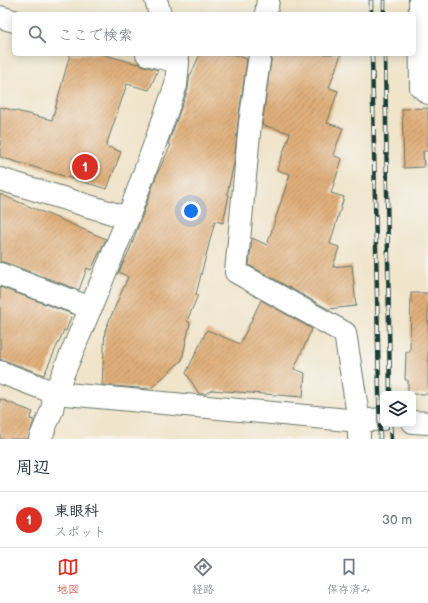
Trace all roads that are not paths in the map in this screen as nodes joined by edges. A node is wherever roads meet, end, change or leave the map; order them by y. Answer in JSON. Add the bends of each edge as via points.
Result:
{"nodes":[{"id":1,"x":156,"y":0,"type":"edge"},
{"id":2,"x":268,"y":0,"type":"edge"},
{"id":3,"x":420,"y":0,"type":"edge"},
{"id":4,"x":159,"y":12,"type":"edge"},
{"id":5,"x":266,"y":12,"type":"edge"},
{"id":6,"x":0,"y":17,"type":"edge"},
{"id":7,"x":12,"y":20,"type":"edge"},
{"id":8,"x":162,"y":56,"type":"edge"},
{"id":9,"x":260,"y":56,"type":"edge"},
{"id":10,"x":177,"y":58,"type":"edge"},
{"id":11,"x":428,"y":93,"type":"edge"},
{"id":12,"x":0,"y":179,"type":"edge"},
{"id":13,"x":128,"y":218,"type":"junction"},
{"id":14,"x":0,"y":274,"type":"edge"},
{"id":15,"x":91,"y":308,"type":"junction"},
{"id":16,"x":0,"y":372,"type":"edge"},
{"id":17,"x":54,"y":393,"type":"junction"},
{"id":18,"x":380,"y":420,"type":"edge"},
{"id":19,"x":416,"y":422,"type":"edge"},
{"id":20,"x":428,"y":423,"type":"edge"},
{"id":21,"x":359,"y":430,"type":"edge"},
{"id":22,"x":40,"y":439,"type":"edge"}],
"edges":[{"from":1,"to":4,"type":"street"},
{"from":2,"to":5,"type":"street"},
{"from":3,"to":11,"type":"street","via":[[421,86]]},
{"from":6,"to":7,"type":"street"},
{"from":8,"to":10,"type":"street"},
{"from":9,"to":21,"type":"street","via":[[250,122],[236,272],[345,333]]},
{"from":10,"to":13,"type":"street","via":[[176,85]]},
{"from":12,"to":13,"type":"street"},
{"from":13,"to":15,"type":"street"},
{"from":14,"to":15,"type":"street"},
{"from":15,"to":17,"type":"street"},
{"from":16,"to":17,"type":"street"},
{"from":17,"to":21,"type":"street"},
{"from":17,"to":22,"type":"street","via":[[52,410]]},
{"from":18,"to":21,"type":"street"},
{"from":19,"to":20,"type":"street"}]}
